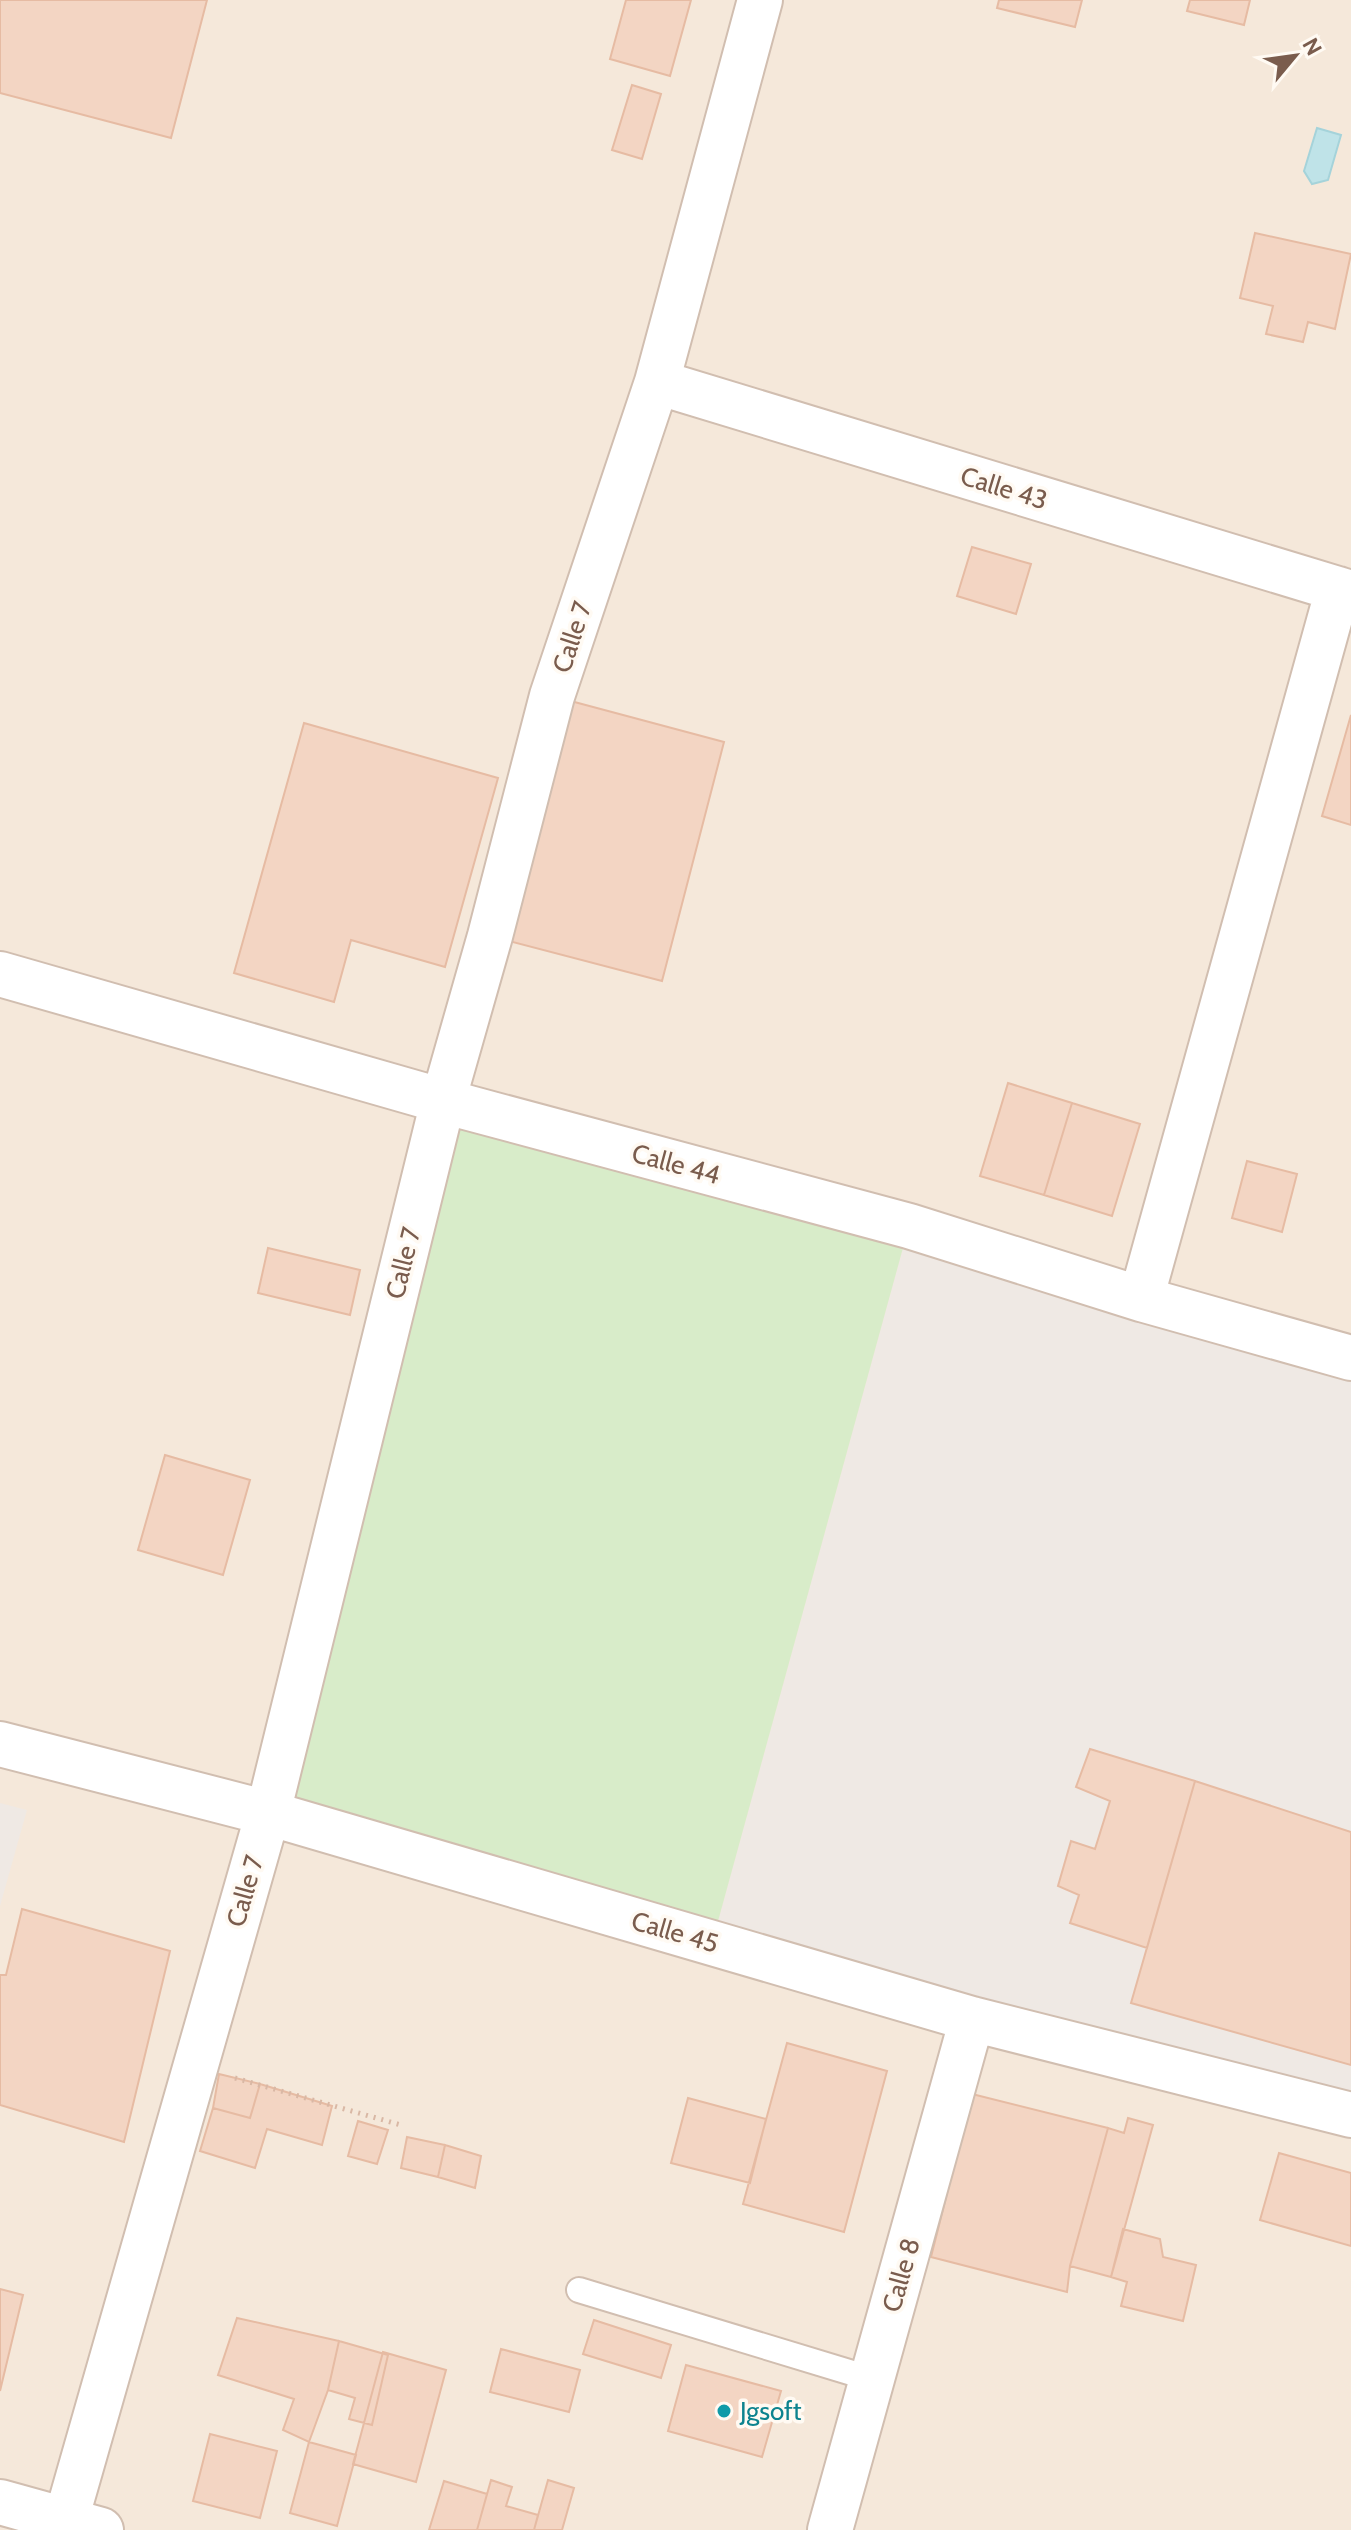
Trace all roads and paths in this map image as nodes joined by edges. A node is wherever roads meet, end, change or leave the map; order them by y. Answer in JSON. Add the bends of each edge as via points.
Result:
{"nodes":[{"id":1,"x":760,"y":0,"type":"edge"},
{"id":2,"x":657,"y":382,"type":"junction"},
{"id":3,"x":1345,"y":591,"type":"edge"},
{"id":4,"x":0,"y":974,"type":"edge"},
{"id":5,"x":443,"y":1101,"type":"junction"},
{"id":6,"x":1141,"y":1299,"type":"junction"},
{"id":7,"x":1351,"y":1358,"type":"edge"},
{"id":8,"x":0,"y":1744,"type":"edge"},
{"id":9,"x":268,"y":1813,"type":"junction"},
{"id":10,"x":972,"y":2019,"type":"junction"},
{"id":11,"x":195,"y":2067,"type":"junction"},
{"id":12,"x":1351,"y":2115,"type":"edge"},
{"id":13,"x":401,"y":2125,"type":"dead end"},
{"id":14,"x":579,"y":2290,"type":"dead end"},
{"id":15,"x":872,"y":2379,"type":"junction"},
{"id":16,"x":0,"y":2502,"type":"edge"},
{"id":17,"x":77,"y":2527,"type":"edge"},
{"id":18,"x":830,"y":2530,"type":"edge"}],
"edges":[{"from":1,"to":2,"type":"street","name":"Calle 7"},
{"from":2,"to":3,"type":"street","name":"Calle 43"},
{"from":2,"to":5,"type":"street","name":"Calle 7","via":[[552,696]]},
{"from":3,"to":6,"type":"street"},
{"from":4,"to":5,"type":"street","name":"Calle 44"},
{"from":5,"to":6,"type":"street","name":"Calle 44","via":[[909,1226]]},
{"from":5,"to":9,"type":"street","name":"Calle 7"},
{"from":6,"to":7,"type":"street","name":"Calle 44"},
{"from":8,"to":9,"type":"street","name":"Calle 45"},
{"from":9,"to":10,"type":"street","name":"Calle 45"},
{"from":9,"to":11,"type":"street","name":"Calle 7"},
{"from":10,"to":12,"type":"street","name":"Calle 45"},
{"from":10,"to":15,"type":"street","name":"Calle 8"},
{"from":11,"to":13,"type":"path"},
{"from":11,"to":17,"type":"street","name":"Calle 7"},
{"from":14,"to":15,"type":"lane"},
{"from":15,"to":18,"type":"street","name":"Calle 8"},
{"from":16,"to":17,"type":"street"}]}
